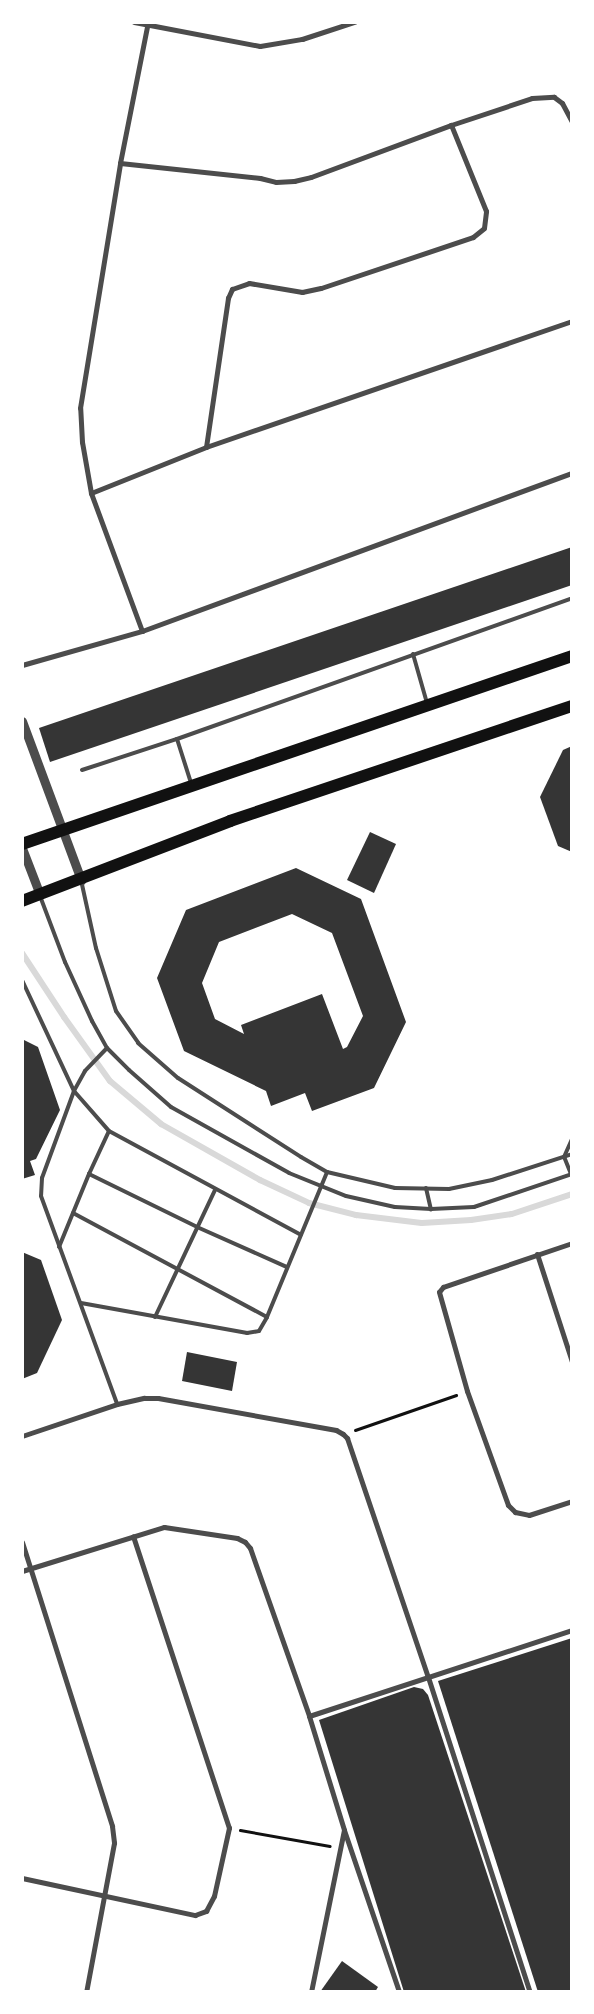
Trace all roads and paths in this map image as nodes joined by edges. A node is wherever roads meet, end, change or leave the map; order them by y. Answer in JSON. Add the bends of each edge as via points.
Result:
{"nodes":[{"id":1,"x":134,"y":22,"type":"edge"},
{"id":2,"x":354,"y":22,"type":"edge"},
{"id":3,"x":148,"y":24,"type":"edge"},
{"id":4,"x":572,"y":122,"type":"edge"},
{"id":5,"x":451,"y":124,"type":"junction"},
{"id":6,"x":120,"y":163,"type":"junction"},
{"id":7,"x":572,"y":321,"type":"edge"},
{"id":8,"x":206,"y":447,"type":"junction"},
{"id":9,"x":572,"y":473,"type":"edge"},
{"id":10,"x":91,"y":493,"type":"junction"},
{"id":11,"x":572,"y":598,"type":"edge"},
{"id":12,"x":142,"y":631,"type":"junction"},
{"id":13,"x":413,"y":654,"type":"junction"},
{"id":14,"x":572,"y":656,"type":"edge"},
{"id":15,"x":22,"y":665,"type":"edge"},
{"id":16,"x":428,"y":706,"type":"junction"},
{"id":17,"x":572,"y":706,"type":"edge"},
{"id":18,"x":22,"y":721,"type":"edge"},
{"id":19,"x":178,"y":739,"type":"junction"},
{"id":20,"x":82,"y":770,"type":"dead end"},
{"id":21,"x":192,"y":787,"type":"junction"},
{"id":22,"x":63,"y":830,"type":"junction"},
{"id":23,"x":22,"y":844,"type":"edge"},
{"id":24,"x":22,"y":848,"type":"edge"},
{"id":25,"x":81,"y":880,"type":"junction"},
{"id":26,"x":40,"y":896,"type":"junction"},
{"id":27,"x":22,"y":902,"type":"edge"},
{"id":28,"x":22,"y":980,"type":"edge"},
{"id":29,"x":107,"y":1048,"type":"junction"},
{"id":30,"x":74,"y":1091,"type":"junction"},
{"id":31,"x":109,"y":1131,"type":"junction"},
{"id":32,"x":572,"y":1139,"type":"edge"},
{"id":33,"x":572,"y":1154,"type":"edge"},
{"id":34,"x":564,"y":1157,"type":"junction"},
{"id":35,"x":328,"y":1172,"type":"junction"},
{"id":36,"x":88,"y":1174,"type":"junction"},
{"id":37,"x":571,"y":1174,"type":"edge"},
{"id":38,"x":323,"y":1187,"type":"junction"},
{"id":39,"x":426,"y":1188,"type":"junction"},
{"id":40,"x":215,"y":1190,"type":"junction"},
{"id":41,"x":431,"y":1209,"type":"junction"},
{"id":42,"x":73,"y":1213,"type":"junction"},
{"id":43,"x":197,"y":1227,"type":"junction"},
{"id":44,"x":301,"y":1235,"type":"junction"},
{"id":45,"x":572,"y":1243,"type":"edge"},
{"id":46,"x":60,"y":1247,"type":"junction"},
{"id":47,"x":537,"y":1254,"type":"junction"},
{"id":48,"x":287,"y":1267,"type":"junction"},
{"id":49,"x":177,"y":1269,"type":"junction"},
{"id":50,"x":81,"y":1303,"type":"junction"},
{"id":51,"x":155,"y":1317,"type":"junction"},
{"id":52,"x":267,"y":1317,"type":"junction"},
{"id":53,"x":572,"y":1362,"type":"edge"},
{"id":54,"x":467,"y":1391,"type":"junction"},
{"id":55,"x":117,"y":1404,"type":"junction"},
{"id":56,"x":343,"y":1434,"type":"junction"},
{"id":57,"x":22,"y":1436,"type":"edge"},
{"id":58,"x":572,"y":1501,"type":"edge"},
{"id":59,"x":133,"y":1536,"type":"junction"},
{"id":60,"x":22,"y":1542,"type":"edge"},
{"id":61,"x":32,"y":1568,"type":"junction"},
{"id":62,"x":22,"y":1571,"type":"edge"},
{"id":63,"x":572,"y":1630,"type":"edge"},
{"id":64,"x":428,"y":1677,"type":"junction"},
{"id":65,"x":309,"y":1716,"type":"junction"},
{"id":66,"x":229,"y":1828,"type":"junction"},
{"id":67,"x":344,"y":1830,"type":"junction"},
{"id":68,"x":341,"y":1848,"type":"junction"},
{"id":69,"x":22,"y":1878,"type":"edge"},
{"id":70,"x":104,"y":1896,"type":"junction"},
{"id":71,"x":86,"y":1992,"type":"edge"},
{"id":72,"x":311,"y":1992,"type":"edge"},
{"id":73,"x":399,"y":1992,"type":"edge"},
{"id":74,"x":530,"y":1992,"type":"edge"}],
"edges":[{"from":1,"to":3,"type":"street"},
{"from":2,"to":3,"type":"street","via":[[302,40],[260,46]]},
{"from":3,"to":6,"type":"street"},
{"from":4,"to":5,"type":"street","via":[[562,103],[543,97]]},
{"from":5,"to":6,"type":"street","via":[[311,177],[294,180],[276,182]]},
{"from":5,"to":8,"type":"street","via":[[486,211],[484,228],[473,237],[321,288],[302,292],[249,283],[232,289]]},
{"from":6,"to":10,"type":"street","via":[[80,408]]},
{"from":7,"to":8,"type":"street"},
{"from":8,"to":10,"type":"street"},
{"from":9,"to":12,"type":"street"},
{"from":10,"to":12,"type":"street"},
{"from":11,"to":13,"type":"lane"},
{"from":12,"to":15,"type":"street"},
{"from":13,"to":16,"type":"lane"},
{"from":13,"to":19,"type":"lane"},
{"from":14,"to":16,"type":"main road"},
{"from":16,"to":21,"type":"main road"},
{"from":17,"to":25,"type":"main road","via":[[230,821]]},
{"from":18,"to":22,"type":"street"},
{"from":19,"to":20,"type":"lane"},
{"from":19,"to":21,"type":"lane"},
{"from":21,"to":22,"type":"main road"},
{"from":22,"to":23,"type":"main road"},
{"from":22,"to":25,"type":"street"},
{"from":24,"to":26,"type":"street"},
{"from":25,"to":26,"type":"main road"},
{"from":25,"to":35,"type":"lane","via":[[96,948],[116,1011],[138,1043],[178,1078]]},
{"from":26,"to":27,"type":"main road"},
{"from":26,"to":29,"type":"lane","via":[[69,970]]},
{"from":28,"to":30,"type":"lane"},
{"from":29,"to":30,"type":"lane","via":[[85,1071]]},
{"from":29,"to":38,"type":"lane","via":[[171,1107],[289,1173]]},
{"from":30,"to":31,"type":"lane"},
{"from":30,"to":46,"type":"lane","via":[[42,1178],[41,1196]]},
{"from":31,"to":36,"type":"lane"},
{"from":31,"to":40,"type":"lane"},
{"from":32,"to":34,"type":"lane"},
{"from":33,"to":34,"type":"lane"},
{"from":34,"to":37,"type":"lane"},
{"from":34,"to":39,"type":"lane","via":[[472,1185],[450,1189]]},
{"from":35,"to":38,"type":"lane"},
{"from":35,"to":39,"type":"lane","via":[[395,1188]]},
{"from":36,"to":42,"type":"lane"},
{"from":36,"to":43,"type":"lane"},
{"from":37,"to":41,"type":"lane","via":[[474,1206]]},
{"from":38,"to":41,"type":"lane","via":[[346,1196],[395,1207]]},
{"from":38,"to":44,"type":"lane"},
{"from":39,"to":41,"type":"lane"},
{"from":40,"to":43,"type":"lane"},
{"from":40,"to":44,"type":"lane"},
{"from":42,"to":46,"type":"lane"},
{"from":42,"to":49,"type":"lane"},
{"from":43,"to":48,"type":"lane"},
{"from":43,"to":49,"type":"lane"},
{"from":44,"to":48,"type":"lane"},
{"from":45,"to":47,"type":"street"},
{"from":46,"to":50,"type":"lane"},
{"from":47,"to":53,"type":"street"},
{"from":47,"to":54,"type":"street","via":[[443,1287],[439,1292]]},
{"from":48,"to":52,"type":"lane"},
{"from":49,"to":51,"type":"lane"},
{"from":49,"to":52,"type":"lane"},
{"from":50,"to":51,"type":"lane"},
{"from":50,"to":55,"type":"lane"},
{"from":51,"to":52,"type":"lane","via":[[247,1333],[259,1331]]},
{"from":54,"to":56,"type":"path"},
{"from":54,"to":58,"type":"street","via":[[508,1505],[515,1512],[529,1515]]},
{"from":55,"to":56,"type":"street","via":[[158,1398],[336,1430]]},
{"from":55,"to":57,"type":"street"},
{"from":56,"to":64,"type":"street"},
{"from":59,"to":61,"type":"street"},
{"from":59,"to":65,"type":"street","via":[[173,1526],[245,1542],[250,1548]]},
{"from":59,"to":66,"type":"street"},
{"from":60,"to":61,"type":"street"},
{"from":61,"to":62,"type":"street"},
{"from":61,"to":70,"type":"street","via":[[112,1826],[114,1843]]},
{"from":63,"to":64,"type":"street"},
{"from":64,"to":65,"type":"street"},
{"from":64,"to":74,"type":"street"},
{"from":65,"to":67,"type":"street"},
{"from":66,"to":68,"type":"path"},
{"from":66,"to":70,"type":"street","via":[[214,1896],[211,1905],[201,1914]]},
{"from":67,"to":68,"type":"street"},
{"from":67,"to":73,"type":"street"},
{"from":68,"to":72,"type":"street"},
{"from":69,"to":70,"type":"street"},
{"from":70,"to":71,"type":"street"}]}
